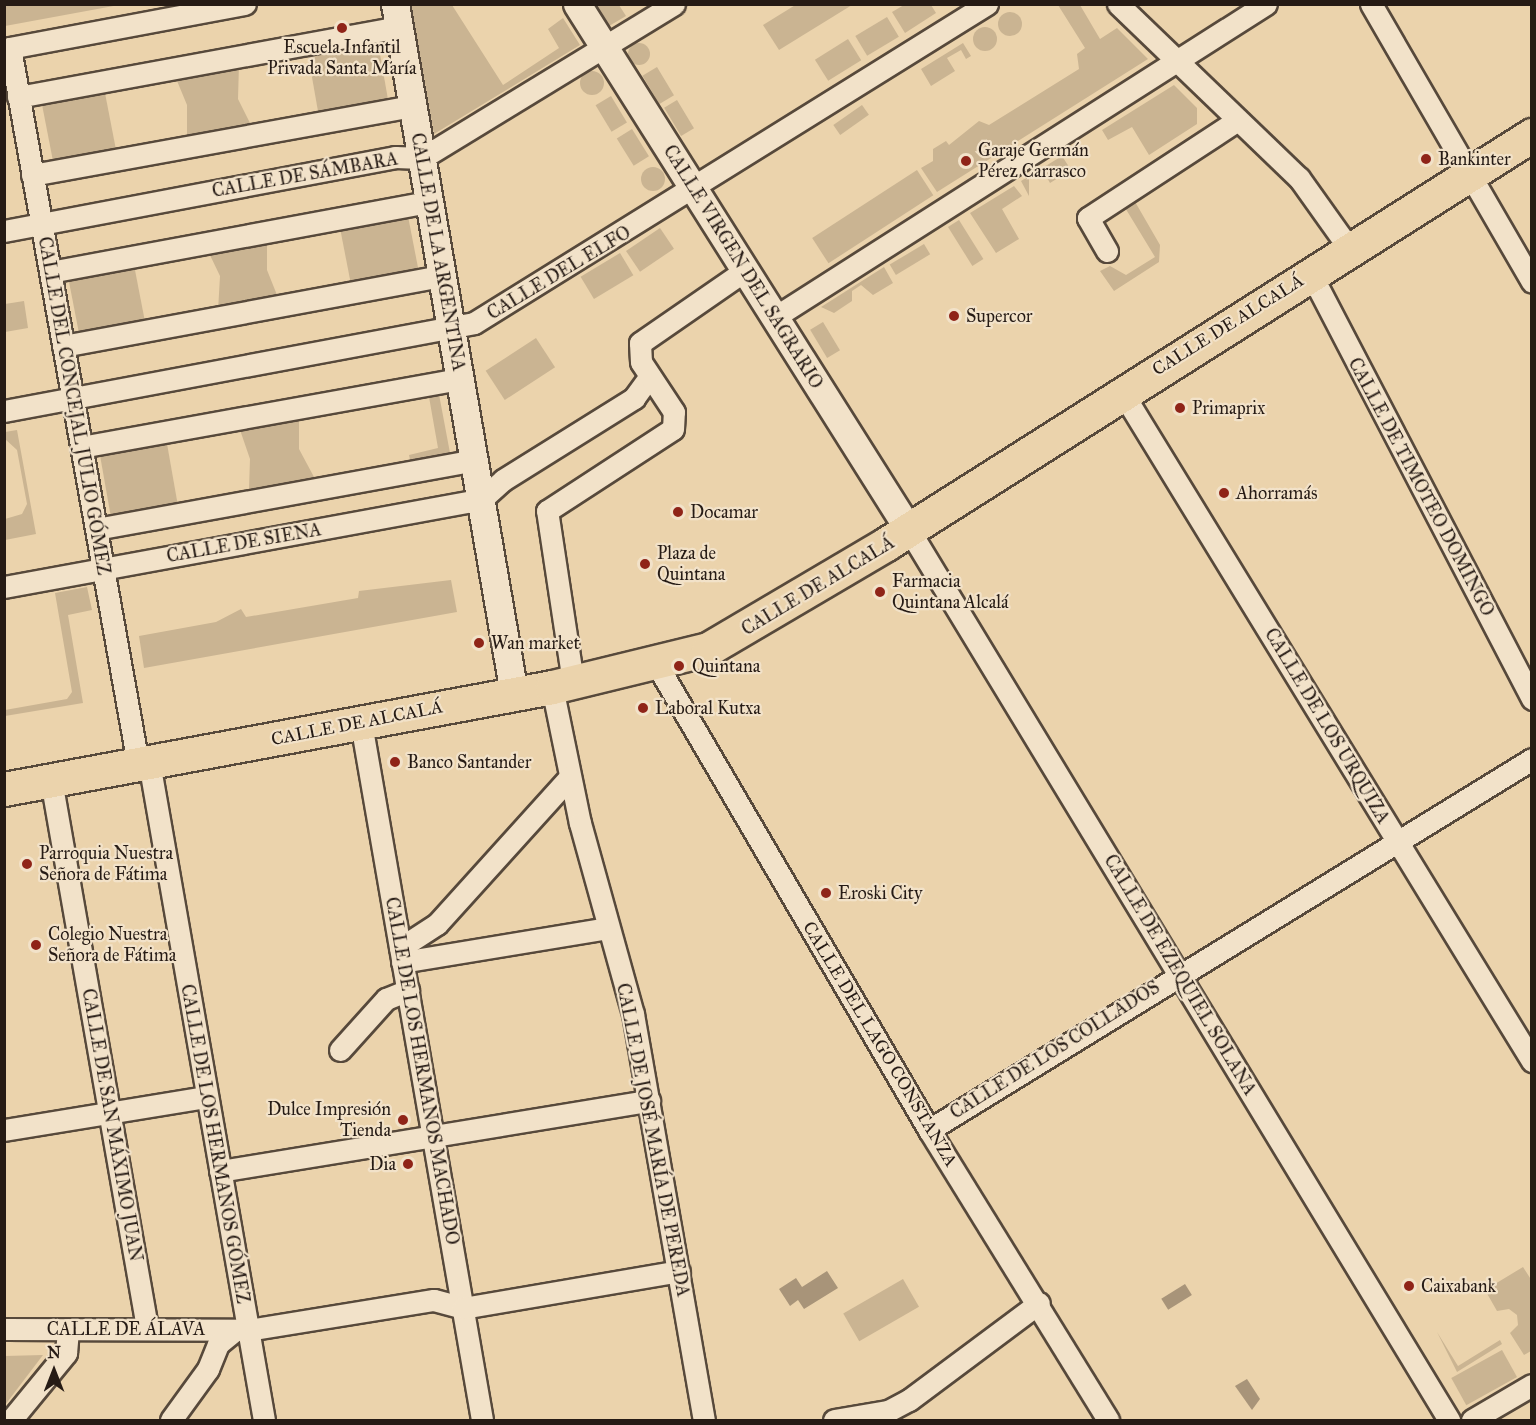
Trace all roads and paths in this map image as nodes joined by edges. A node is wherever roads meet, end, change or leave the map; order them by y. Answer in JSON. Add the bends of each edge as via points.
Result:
{"nodes":[{"id":1,"x":245,"y":4,"type":"edge"},
{"id":2,"x":577,"y":4,"type":"edge"},
{"id":3,"x":674,"y":4,"type":"edge"},
{"id":4,"x":987,"y":4,"type":"edge"},
{"id":5,"x":1118,"y":4,"type":"edge"},
{"id":6,"x":1266,"y":4,"type":"edge"},
{"id":7,"x":1371,"y":4,"type":"edge"},
{"id":8,"x":397,"y":16,"type":"edge"},
{"id":9,"x":7,"y":48,"type":"edge"},
{"id":10,"x":605,"y":48,"type":"junction"},
{"id":11,"x":1176,"y":62,"type":"junction"},
{"id":12,"x":18,"y":97,"type":"junction"},
{"id":13,"x":413,"y":106,"type":"junction"},
{"id":14,"x":1238,"y":120,"type":"junction"},
{"id":15,"x":1532,"y":135,"type":"edge"},
{"id":16,"x":422,"y":158,"type":"junction"},
{"id":17,"x":33,"y":175,"type":"junction"},
{"id":18,"x":1471,"y":175,"type":"junction"},
{"id":19,"x":693,"y":192,"type":"junction"},
{"id":20,"x":429,"y":202,"type":"junction"},
{"id":21,"x":41,"y":225,"type":"junction"},
{"id":22,"x":4,"y":231,"type":"edge"},
{"id":23,"x":1349,"y":248,"type":"junction"},
{"id":24,"x":1107,"y":251,"type":"dead end"},
{"id":25,"x":744,"y":271,"type":"junction"},
{"id":26,"x":50,"y":272,"type":"junction"},
{"id":27,"x":1311,"y":274,"type":"junction"},
{"id":28,"x":442,"y":276,"type":"junction"},
{"id":29,"x":1532,"y":282,"type":"edge"},
{"id":30,"x":775,"y":317,"type":"junction"},
{"id":31,"x":451,"y":329,"type":"junction"},
{"id":32,"x":63,"y":346,"type":"junction"},
{"id":33,"x":650,"y":376,"type":"junction"},
{"id":34,"x":460,"y":379,"type":"junction"},
{"id":35,"x":1122,"y":392,"type":"junction"},
{"id":36,"x":72,"y":398,"type":"junction"},
{"id":37,"x":4,"y":411,"type":"edge"},
{"id":38,"x":81,"y":447,"type":"junction"},
{"id":39,"x":475,"y":460,"type":"junction"},
{"id":40,"x":482,"y":499,"type":"junction"},
{"id":41,"x":96,"y":529,"type":"junction"},
{"id":42,"x":909,"y":530,"type":"junction"},
{"id":43,"x":103,"y":569,"type":"junction"},
{"id":44,"x":4,"y":587,"type":"edge"},
{"id":45,"x":657,"y":665,"type":"junction"},
{"id":46,"x":563,"y":684,"type":"junction"},
{"id":47,"x":514,"y":694,"type":"junction"},
{"id":48,"x":1532,"y":699,"type":"edge"},
{"id":49,"x":361,"y":723,"type":"junction"},
{"id":50,"x":1532,"y":759,"type":"edge"},
{"id":51,"x":143,"y":763,"type":"junction"},
{"id":52,"x":570,"y":777,"type":"junction"},
{"id":53,"x":51,"y":780,"type":"junction"},
{"id":54,"x":4,"y":789,"type":"edge"},
{"id":55,"x":1396,"y":839,"type":"junction"},
{"id":56,"x":607,"y":928,"type":"junction"},
{"id":57,"x":401,"y":955,"type":"junction"},
{"id":58,"x":1179,"y":973,"type":"junction"},
{"id":59,"x":408,"y":990,"type":"junction"},
{"id":60,"x":340,"y":1050,"type":"dead end"},
{"id":61,"x":1532,"y":1061,"type":"edge"},
{"id":62,"x":206,"y":1097,"type":"junction"},
{"id":63,"x":649,"y":1101,"type":"junction"},
{"id":64,"x":111,"y":1113,"type":"junction"},
{"id":65,"x":4,"y":1130,"type":"edge"},
{"id":66,"x":929,"y":1130,"type":"junction"},
{"id":67,"x":434,"y":1135,"type":"junction"},
{"id":68,"x":220,"y":1171,"type":"junction"},
{"id":69,"x":679,"y":1271,"type":"junction"},
{"id":70,"x":1040,"y":1303,"type":"junction"},
{"id":71,"x":463,"y":1308,"type":"junction"},
{"id":72,"x":147,"y":1328,"type":"junction"},
{"id":73,"x":4,"y":1329,"type":"edge"},
{"id":74,"x":68,"y":1329,"type":"junction"},
{"id":75,"x":242,"y":1330,"type":"junction"},
{"id":76,"x":1532,"y":1385,"type":"edge"},
{"id":77,"x":11,"y":1420,"type":"edge"},
{"id":78,"x":171,"y":1420,"type":"edge"},
{"id":79,"x":264,"y":1420,"type":"edge"},
{"id":80,"x":482,"y":1420,"type":"edge"},
{"id":81,"x":704,"y":1420,"type":"edge"},
{"id":82,"x":834,"y":1420,"type":"edge"},
{"id":83,"x":1108,"y":1420,"type":"edge"},
{"id":84,"x":1449,"y":1420,"type":"edge"},
{"id":85,"x":1472,"y":1420,"type":"edge"}],
"edges":[{"from":1,"to":9,"type":"street"},
{"from":2,"to":10,"type":"street","name":"CALLE VIRGEN DEL SAGRARIO"},
{"from":3,"to":10,"type":"street","name":"CALLE DE SÁMBARA"},
{"from":4,"to":19,"type":"street","name":"CALLE DEL ELFO"},
{"from":5,"to":11,"type":"street"},
{"from":6,"to":11,"type":"street"},
{"from":7,"to":18,"type":"street"},
{"from":8,"to":12,"type":"street","via":[[304,45]]},
{"from":8,"to":13,"type":"street","name":"CALLE DE LA ARGENTINA"},
{"from":9,"to":12,"type":"street","name":"CALLE DEL CONCEJAL JULIO GÓMEZ"},
{"from":10,"to":16,"type":"street","name":"CALLE DE SÁMBARA"},
{"from":10,"to":19,"type":"street","name":"CALLE VIRGEN DEL SAGRARIO"},
{"from":11,"to":14,"type":"street"},
{"from":11,"to":30,"type":"street"},
{"from":12,"to":17,"type":"street","name":"CALLE DEL CONCEJAL JULIO GÓMEZ"},
{"from":13,"to":16,"type":"street","name":"CALLE DE LA ARGENTINA"},
{"from":13,"to":17,"type":"street"},
{"from":14,"to":23,"type":"street","via":[[1299,178]]},
{"from":14,"to":24,"type":"street","via":[[1088,218]]},
{"from":15,"to":18,"type":"main road","name":"CALLE DE ALCALÁ"},
{"from":16,"to":20,"type":"street","name":"CALLE DE LA ARGENTINA"},
{"from":16,"to":21,"type":"street","name":"CALLE DE SÁMBARA","via":[[395,157]]},
{"from":17,"to":21,"type":"street","name":"CALLE DEL CONCEJAL JULIO GÓMEZ"},
{"from":18,"to":23,"type":"main road","name":"CALLE DE ALCALÁ"},
{"from":18,"to":29,"type":"street"},
{"from":19,"to":25,"type":"street","name":"CALLE VIRGEN DEL SAGRARIO"},
{"from":19,"to":31,"type":"street","name":"CALLE DEL ELFO","via":[[525,295],[474,323]]},
{"from":20,"to":26,"type":"street"},
{"from":20,"to":28,"type":"street","name":"CALLE DE LA ARGENTINA"},
{"from":21,"to":22,"type":"street","name":"CALLE DE SÁMBARA"},
{"from":21,"to":26,"type":"street","name":"CALLE DEL CONCEJAL JULIO GÓMEZ"},
{"from":23,"to":27,"type":"main road","name":"CALLE DE ALCALÁ"},
{"from":25,"to":30,"type":"street","name":"CALLE VIRGEN DEL SAGRARIO"},
{"from":25,"to":33,"type":"street","via":[[644,337],[638,351]]},
{"from":26,"to":32,"type":"street","name":"CALLE DEL CONCEJAL JULIO GÓMEZ"},
{"from":27,"to":35,"type":"main road","name":"CALLE DE ALCALÁ"},
{"from":27,"to":48,"type":"street","name":"CALLE DE TIMOTEO DOMINGO"},
{"from":28,"to":31,"type":"street","name":"CALLE DE LA ARGENTINA"},
{"from":28,"to":32,"type":"street"},
{"from":30,"to":42,"type":"street","name":"CALLE VIRGEN DEL SAGRARIO"},
{"from":31,"to":34,"type":"street","name":"CALLE DE LA ARGENTINA"},
{"from":31,"to":36,"type":"street","name":"CALLE DEL ELFO"},
{"from":32,"to":36,"type":"street","name":"CALLE DEL CONCEJAL JULIO GÓMEZ"},
{"from":33,"to":40,"type":"street","via":[[634,398],[503,480]]},
{"from":33,"to":46,"type":"street","via":[[675,412],[673,429],[547,511]]},
{"from":34,"to":38,"type":"street"},
{"from":34,"to":39,"type":"street","name":"CALLE DE LA ARGENTINA"},
{"from":35,"to":42,"type":"main road","name":"CALLE DE ALCALÁ"},
{"from":35,"to":55,"type":"street","name":"CALLE DE LOS URQUIZA"},
{"from":36,"to":37,"type":"street","name":"CALLE DEL ELFO"},
{"from":36,"to":38,"type":"street","name":"CALLE DEL CONCEJAL JULIO GÓMEZ"},
{"from":38,"to":41,"type":"street","name":"CALLE DEL CONCEJAL JULIO GÓMEZ"},
{"from":39,"to":40,"type":"street","name":"CALLE DE LA ARGENTINA"},
{"from":39,"to":41,"type":"street"},
{"from":40,"to":43,"type":"street","name":"CALLE DE SIENA"},
{"from":40,"to":47,"type":"street","name":"CALLE DE LA ARGENTINA"},
{"from":41,"to":43,"type":"street","name":"CALLE DEL CONCEJAL JULIO GÓMEZ"},
{"from":42,"to":45,"type":"main road","name":"CALLE DE ALCALÁ","via":[[734,637]]},
{"from":42,"to":58,"type":"street","name":"CALLE DE EZEQUIEL SOLANA"},
{"from":43,"to":44,"type":"street","name":"CALLE DE SIENA"},
{"from":43,"to":51,"type":"street","name":"CALLE DEL CONCEJAL JULIO GÓMEZ"},
{"from":45,"to":46,"type":"main road","name":"CALLE DE ALCALÁ"},
{"from":45,"to":66,"type":"street","name":"CALLE DEL LAGO CONSTANZA"},
{"from":46,"to":47,"type":"main road","name":"CALLE DE ALCALÁ"},
{"from":46,"to":52,"type":"street","name":"CALLE DE JOSÉ MARÍA DE PEREDA"},
{"from":47,"to":49,"type":"main road","name":"CALLE DE ALCALÁ"},
{"from":49,"to":51,"type":"main road","name":"CALLE DE ALCALÁ"},
{"from":49,"to":57,"type":"street","name":"CALLE DE LOS HERMANOS MACHADO"},
{"from":50,"to":55,"type":"street","name":"CALLE DE LOS COLLADOS"},
{"from":51,"to":53,"type":"main road","name":"CALLE DE ALCALÁ"},
{"from":51,"to":62,"type":"street","name":"CALLE DE LOS HERMANOS GÓMEZ"},
{"from":52,"to":56,"type":"street","name":"CALLE DE JOSÉ MARÍA DE PEREDA"},
{"from":52,"to":57,"type":"street","via":[[437,924]]},
{"from":53,"to":54,"type":"main road","name":"CALLE DE ALCALÁ"},
{"from":53,"to":64,"type":"street","name":"CALLE DE SAN MÁXIMO JUAN"},
{"from":55,"to":58,"type":"street","name":"CALLE DE LOS COLLADOS"},
{"from":55,"to":61,"type":"street","name":"CALLE DE LOS URQUIZA"},
{"from":56,"to":57,"type":"street"},
{"from":56,"to":63,"type":"street","name":"CALLE DE JOSÉ MARÍA DE PEREDA","via":[[630,998]]},
{"from":57,"to":59,"type":"street","name":"CALLE DE LOS HERMANOS MACHADO"},
{"from":58,"to":66,"type":"street","name":"CALLE DE LOS COLLADOS"},
{"from":58,"to":84,"type":"street","name":"CALLE DE EZEQUIEL SOLANA"},
{"from":59,"to":60,"type":"street","via":[[386,999]]},
{"from":59,"to":67,"type":"street","name":"CALLE DE LOS HERMANOS MACHADO"},
{"from":62,"to":64,"type":"street"},
{"from":62,"to":68,"type":"street","name":"CALLE DE LOS HERMANOS GÓMEZ"},
{"from":63,"to":67,"type":"street"},
{"from":63,"to":69,"type":"street","name":"CALLE DE JOSÉ MARÍA DE PEREDA"},
{"from":64,"to":65,"type":"street"},
{"from":64,"to":72,"type":"street","name":"CALLE DE SAN MÁXIMO JUAN"},
{"from":66,"to":70,"type":"street","name":"CALLE DEL LAGO CONSTANZA"},
{"from":67,"to":68,"type":"street"},
{"from":67,"to":71,"type":"street","name":"CALLE DE LOS HERMANOS MACHADO"},
{"from":68,"to":75,"type":"street","name":"CALLE DE LOS HERMANOS GÓMEZ"},
{"from":69,"to":71,"type":"street"},
{"from":69,"to":81,"type":"street","name":"CALLE DE JOSÉ MARÍA DE PEREDA"},
{"from":70,"to":82,"type":"street","via":[[909,1400],[888,1411]]},
{"from":70,"to":83,"type":"street","name":"CALLE DEL LAGO CONSTANZA"},
{"from":71,"to":75,"type":"street","via":[[434,1300]]},
{"from":71,"to":80,"type":"street","name":"CALLE DE LOS HERMANOS MACHADO"},
{"from":72,"to":74,"type":"street","name":"CALLE DE ÁLAVA"},
{"from":72,"to":75,"type":"street","name":"CALLE DE ÁLAVA"},
{"from":73,"to":74,"type":"street","name":"CALLE DE ÁLAVA"},
{"from":74,"to":77,"type":"street","via":[[66,1353]]},
{"from":75,"to":78,"type":"street","via":[[218,1344],[208,1369]]},
{"from":75,"to":79,"type":"street","name":"CALLE DE LOS HERMANOS GÓMEZ"},
{"from":76,"to":85,"type":"street"}]}
